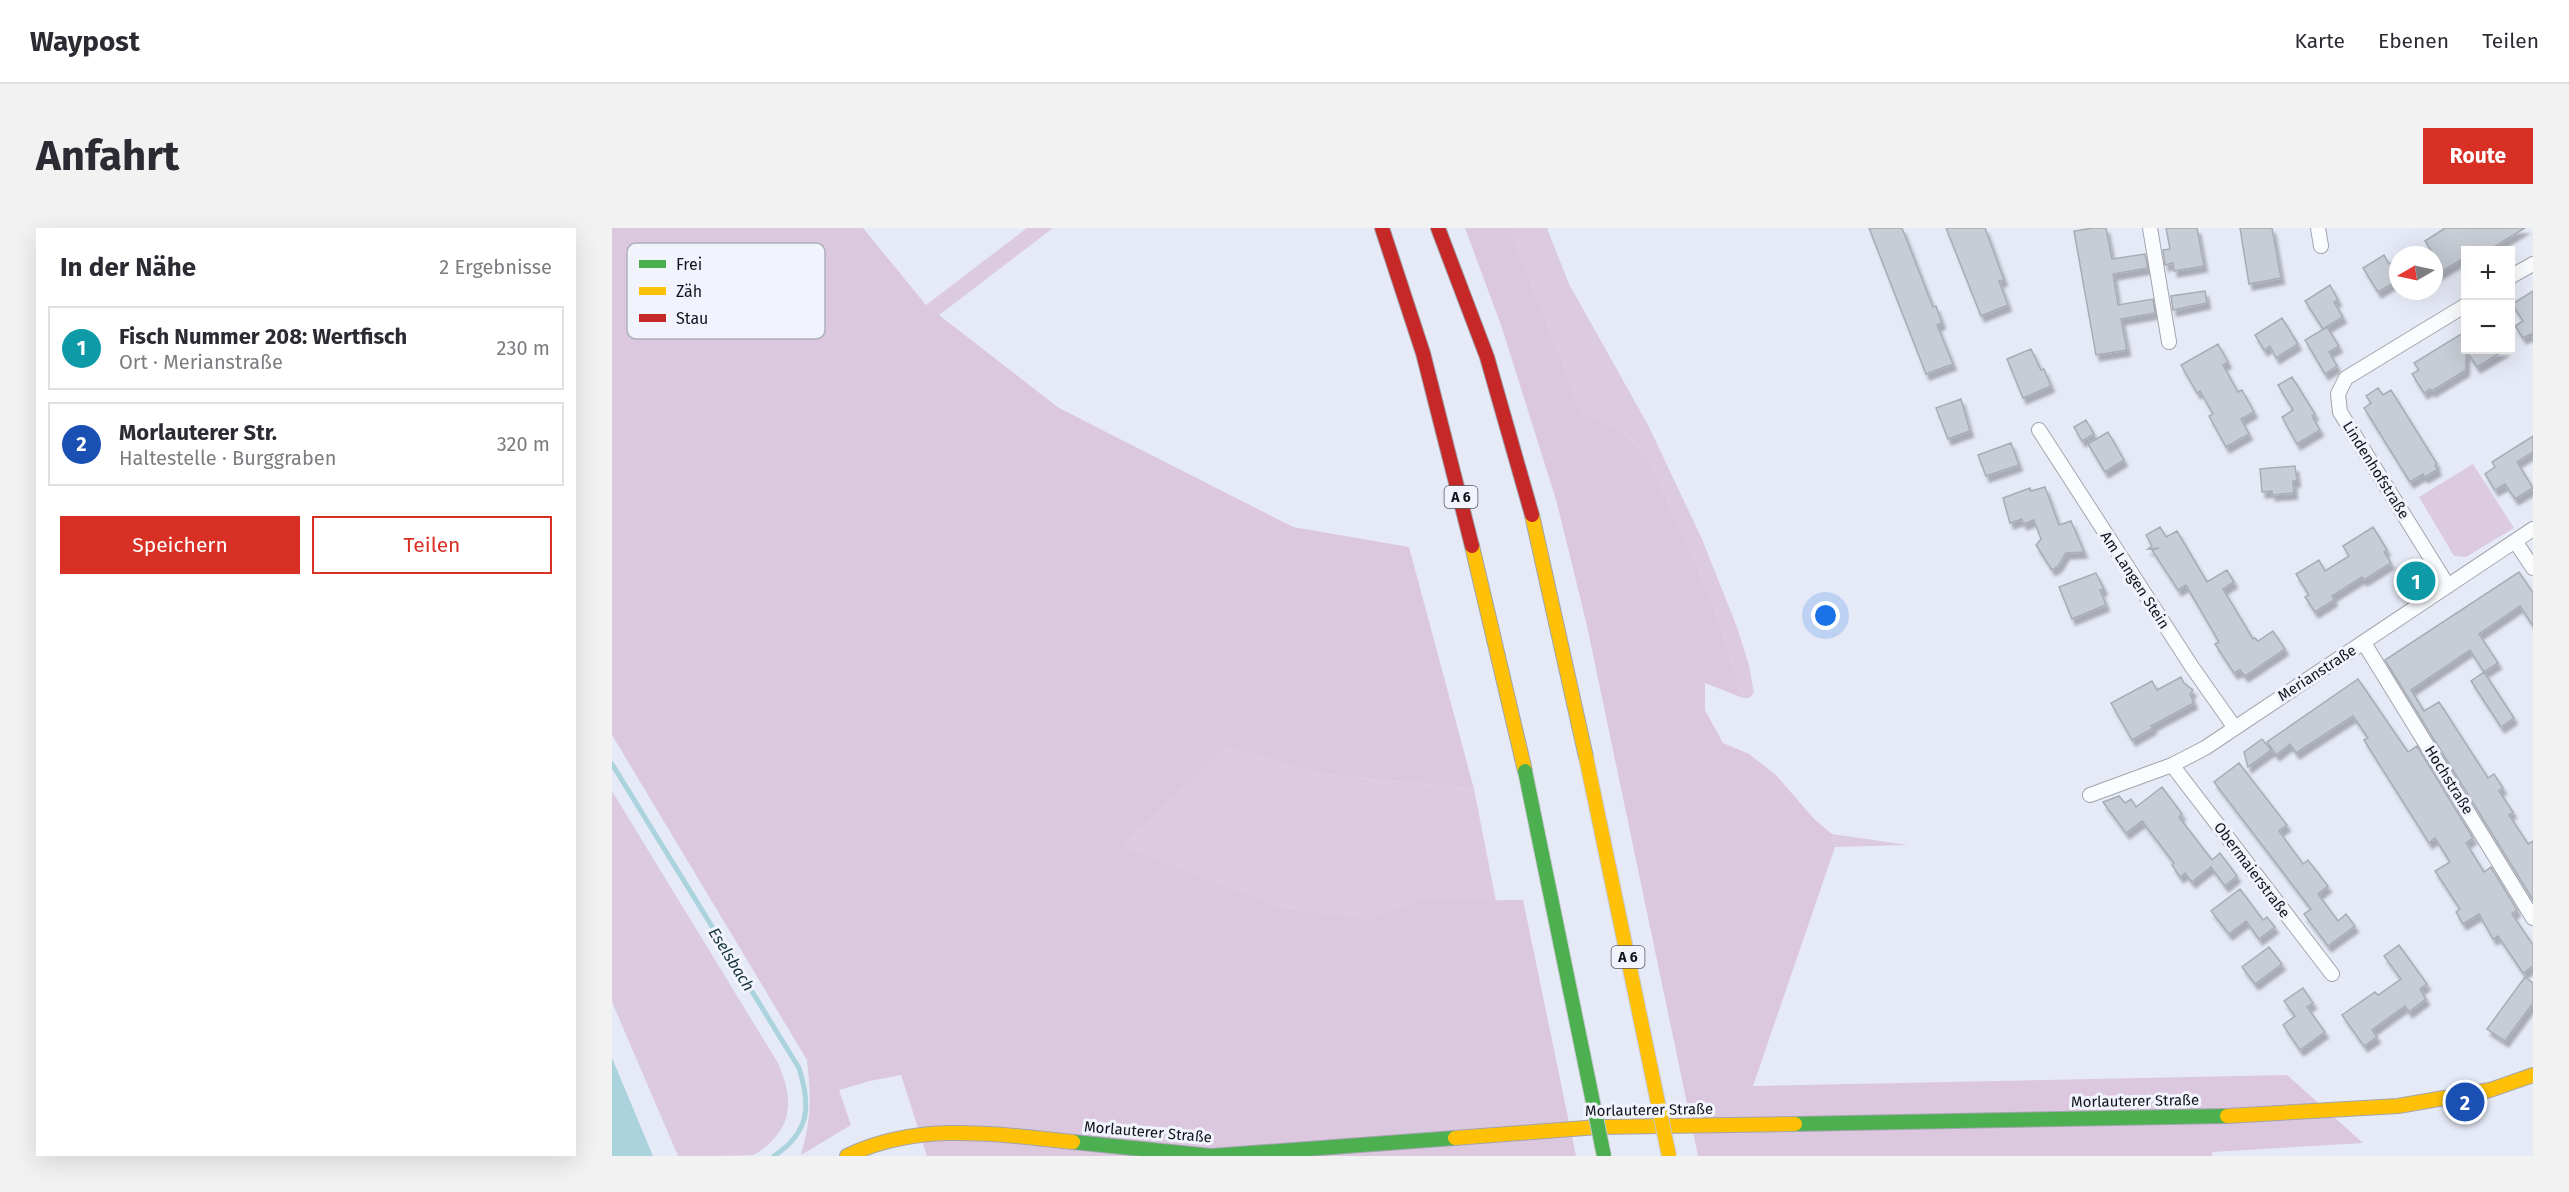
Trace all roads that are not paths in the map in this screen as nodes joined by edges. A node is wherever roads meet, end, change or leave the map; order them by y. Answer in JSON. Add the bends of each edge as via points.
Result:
{"nodes":[{"id":1,"x":1382,"y":228,"type":"edge"},
{"id":2,"x":1438,"y":228,"type":"edge"},
{"id":3,"x":2150,"y":228,"type":"edge"},
{"id":4,"x":2318,"y":228,"type":"edge"},
{"id":5,"x":2321,"y":246,"type":"dead end"},
{"id":6,"x":2533,"y":264,"type":"edge"},
{"id":7,"x":2515,"y":275,"type":"edge"},
{"id":8,"x":2461,"y":308,"type":"edge"},
{"id":9,"x":2169,"y":342,"type":"dead end"},
{"id":10,"x":2039,"y":430,"type":"dead end"},
{"id":11,"x":2533,"y":529,"type":"edge"},
{"id":12,"x":2515,"y":541,"type":"junction"},
{"id":13,"x":2533,"y":568,"type":"edge"},
{"id":14,"x":2448,"y":586,"type":"junction"},
{"id":15,"x":2364,"y":643,"type":"junction"},
{"id":16,"x":2235,"y":728,"type":"junction"},
{"id":17,"x":2172,"y":765,"type":"junction"},
{"id":18,"x":2090,"y":795,"type":"dead end"},
{"id":19,"x":2533,"y":918,"type":"edge"},
{"id":20,"x":2332,"y":974,"type":"dead end"},
{"id":21,"x":2533,"y":1075,"type":"edge"},
{"id":22,"x":847,"y":1156,"type":"edge"},
{"id":23,"x":1604,"y":1156,"type":"edge"},
{"id":24,"x":1669,"y":1156,"type":"edge"}],
"edges":[{"from":1,"to":23,"type":"main road","number":"A 6","bridge":true,"via":[[1423,353],[1453,463],[1525,771]]},
{"from":2,"to":24,"type":"main road","number":"A 6","bridge":true,"via":[[1470,306],[1515,446],[1545,561]]},
{"from":3,"to":9,"type":"street"},
{"from":4,"to":5,"type":"street"},
{"from":6,"to":7,"type":"street"},
{"from":8,"to":14,"type":"street","name":"Lindenhofstraße","via":[[2346,378],[2338,394],[2340,412]]},
{"from":10,"to":16,"type":"street","name":"Am Langen Stein"},
{"from":11,"to":12,"type":"street","name":"Merianstraße"},
{"from":12,"to":13,"type":"street"},
{"from":12,"to":14,"type":"street","name":"Merianstraße"},
{"from":14,"to":15,"type":"street","name":"Merianstraße"},
{"from":15,"to":16,"type":"street","name":"Merianstraße"},
{"from":15,"to":19,"type":"street","name":"Hochstraße"},
{"from":16,"to":17,"type":"street","name":"Merianstraße"},
{"from":17,"to":18,"type":"street","name":"Merianstraße"},
{"from":17,"to":20,"type":"street","name":"Obermaierstraße"},
{"from":21,"to":22,"type":"main road","name":"Morlauterer Straße","via":[[2490,1090],[2388,1107],[2235,1116],[1598,1127],[1211,1156],[940,1131],[904,1135]]}]}
